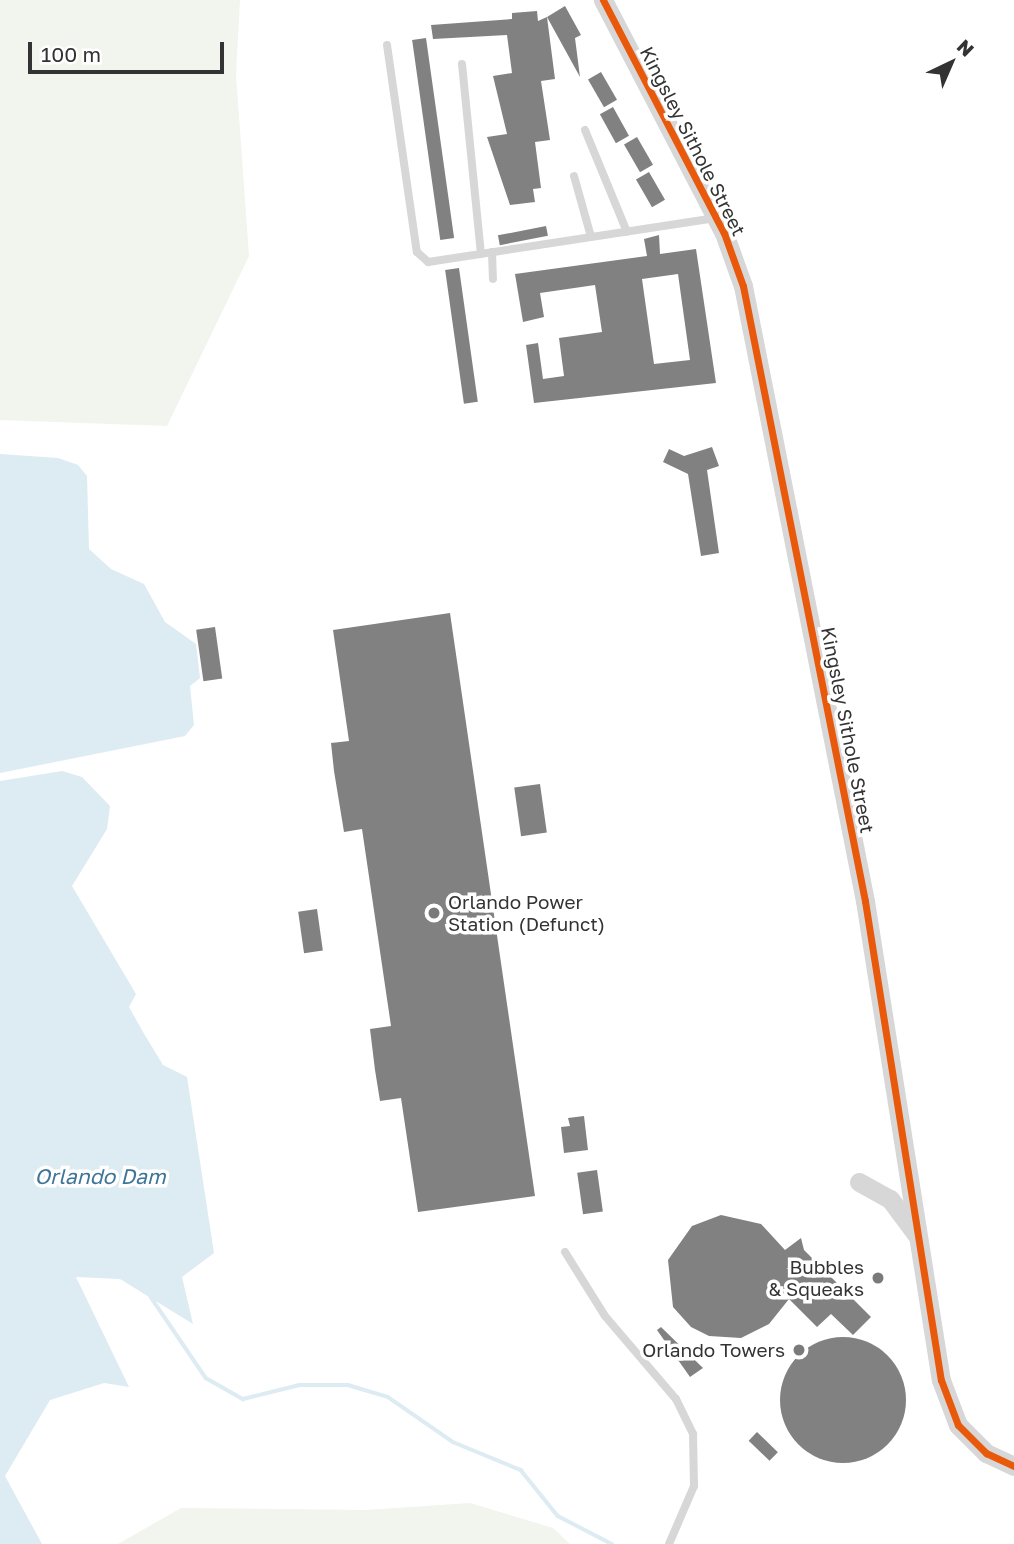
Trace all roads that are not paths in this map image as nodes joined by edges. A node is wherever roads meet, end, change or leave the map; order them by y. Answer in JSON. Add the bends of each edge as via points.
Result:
{"nodes":[{"id":1,"x":591,"y":0,"type":"edge"},
{"id":2,"x":603,"y":0,"type":"edge"},
{"id":3,"x":387,"y":45,"type":"dead end"},
{"id":4,"x":462,"y":64,"type":"dead end"},
{"id":5,"x":634,"y":67,"type":"junction"},
{"id":6,"x":585,"y":130,"type":"dead end"},
{"id":7,"x":575,"y":176,"type":"dead end"},
{"id":8,"x":717,"y":218,"type":"junction"},
{"id":9,"x":627,"y":232,"type":"junction"},
{"id":10,"x":591,"y":237,"type":"junction"},
{"id":11,"x":492,"y":252,"type":"junction"},
{"id":12,"x":481,"y":254,"type":"junction"},
{"id":13,"x":493,"y":279,"type":"dead end"},
{"id":14,"x":859,"y":1181,"type":"dead end"},
{"id":15,"x":921,"y":1244,"type":"junction"},
{"id":16,"x":565,"y":1252,"type":"dead end"},
{"id":17,"x":1014,"y":1466,"type":"edge"},
{"id":18,"x":669,"y":1544,"type":"edge"}],
"edges":[{"from":1,"to":5,"type":"street","name":"Kingsley Sithole Street"},
{"from":2,"to":5,"type":"street","name":"Kingsley Sithole Street"},
{"from":3,"to":12,"type":"lane","via":[[417,252],[428,262]]},
{"from":4,"to":12,"type":"lane"},
{"from":5,"to":8,"type":"street","name":"Kingsley Sithole Street"},
{"from":6,"to":9,"type":"lane"},
{"from":7,"to":10,"type":"lane"},
{"from":8,"to":9,"type":"lane"},
{"from":8,"to":15,"type":"street","name":"Kingsley Sithole Street","via":[[743,286],[762,373],[865,901]]},
{"from":9,"to":10,"type":"lane"},
{"from":10,"to":11,"type":"lane"},
{"from":11,"to":12,"type":"lane"},
{"from":11,"to":13,"type":"lane"},
{"from":14,"to":15,"type":"street","via":[[890,1199]]},
{"from":15,"to":17,"type":"street","name":"Kingsley Sithole Street","via":[[948,1408],[969,1439]]},
{"from":16,"to":18,"type":"lane","via":[[605,1316],[676,1399],[692,1434],[694,1486]]}]}
